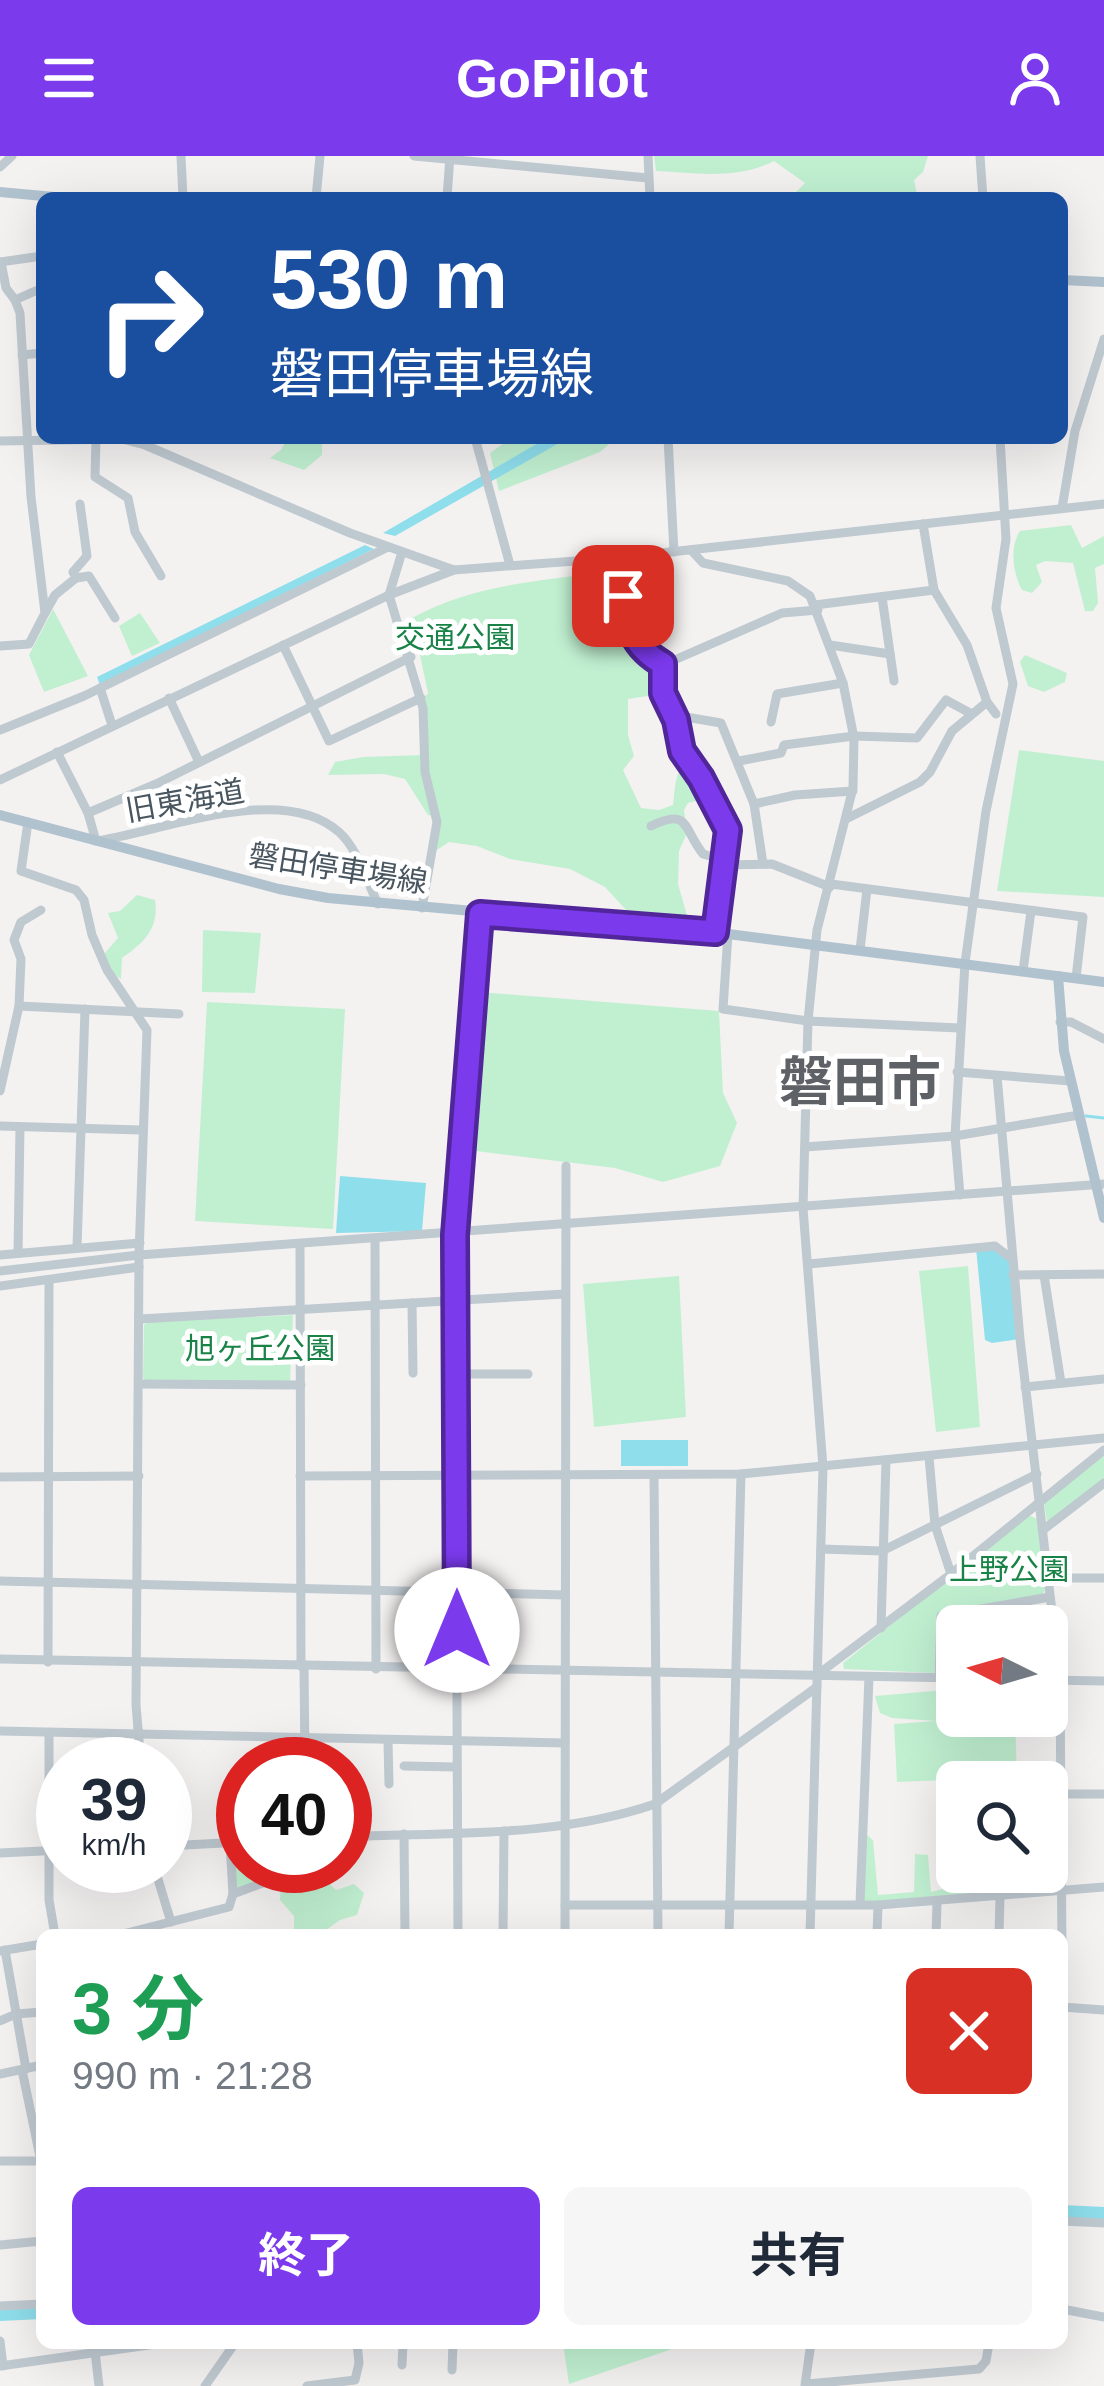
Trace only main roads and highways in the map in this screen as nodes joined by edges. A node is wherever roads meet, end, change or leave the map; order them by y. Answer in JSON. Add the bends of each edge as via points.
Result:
{"nodes":[{"id":1,"x":0,"y":192,"type":"edge"},
{"id":2,"x":36,"y":195,"type":"edge"},
{"id":3,"x":1068,"y":280,"type":"edge"},
{"id":4,"x":1104,"y":282,"type":"edge"},
{"id":5,"x":0,"y":815,"type":"edge"},
{"id":6,"x":1058,"y":976,"type":"junction"},
{"id":7,"x":1104,"y":982,"type":"edge"},
{"id":8,"x":1100,"y":1184,"type":"edge"},
{"id":9,"x":1104,"y":1218,"type":"edge"}],
"edges":[{"from":1,"to":2,"type":"main road"},
{"from":3,"to":4,"type":"main road"},
{"from":5,"to":6,"type":"main road","name":"磐田停車場線","via":[[279,889]]},
{"from":6,"to":7,"type":"main road","name":"磐田停車場線"},
{"from":6,"to":8,"type":"main road","via":[[1070,1081]]},
{"from":8,"to":9,"type":"main road"}]}
